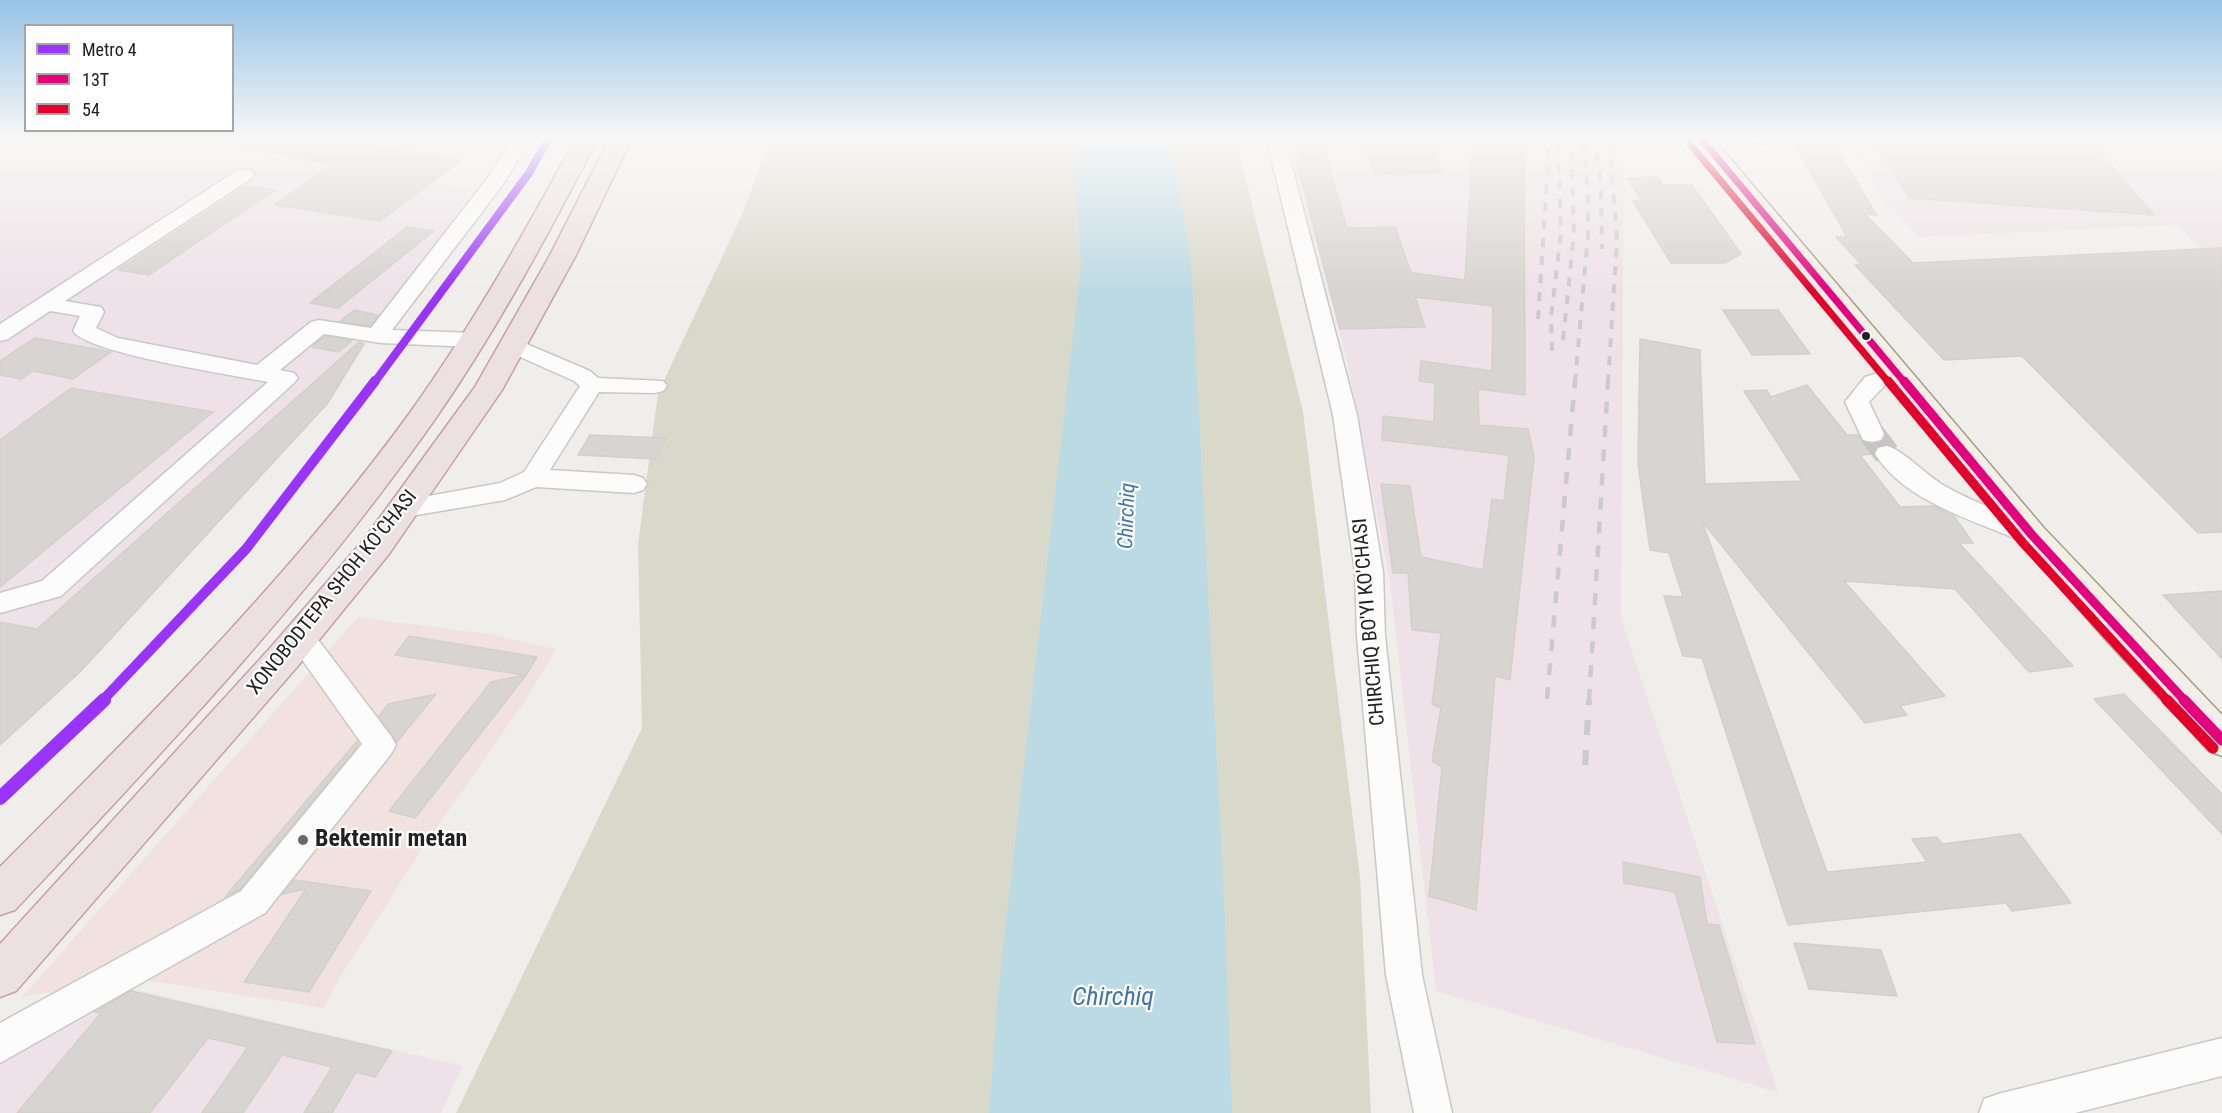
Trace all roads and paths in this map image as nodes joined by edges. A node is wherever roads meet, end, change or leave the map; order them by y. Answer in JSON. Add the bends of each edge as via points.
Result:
{"nodes":[{"id":1,"x":224,"y":188,"type":"edge"},
{"id":2,"x":490,"y":188,"type":"edge"},
{"id":3,"x":560,"y":188,"type":"edge"},
{"id":4,"x":596,"y":188,"type":"edge"},
{"id":5,"x":1288,"y":188,"type":"edge"},
{"id":6,"x":1742,"y":188,"type":"edge"},
{"id":7,"x":1757,"y":188,"type":"edge"},
{"id":8,"x":45,"y":304,"type":"junction"},
{"id":9,"x":0,"y":334,"type":"edge"},
{"id":10,"x":377,"y":335,"type":"junction"},
{"id":11,"x":473,"y":340,"type":"junction"},
{"id":12,"x":515,"y":346,"type":"junction"},
{"id":13,"x":262,"y":373,"type":"junction"},
{"id":14,"x":1898,"y":374,"type":"junction"},
{"id":15,"x":592,"y":385,"type":"junction"},
{"id":16,"x":655,"y":386,"type":"dead end"},
{"id":17,"x":533,"y":478,"type":"junction"},
{"id":18,"x":634,"y":484,"type":"dead end"},
{"id":19,"x":405,"y":508,"type":"junction"},
{"id":20,"x":2042,"y":534,"type":"junction"},
{"id":21,"x":0,"y":603,"type":"edge"},
{"id":22,"x":300,"y":637,"type":"junction"},
{"id":23,"x":2222,"y":714,"type":"edge"},
{"id":24,"x":2222,"y":740,"type":"edge"},
{"id":25,"x":0,"y":896,"type":"edge"},
{"id":26,"x":0,"y":976,"type":"edge"},
{"id":27,"x":0,"y":1044,"type":"edge"},
{"id":28,"x":2222,"y":1057,"type":"edge"},
{"id":29,"x":1433,"y":1113,"type":"edge"},
{"id":30,"x":1998,"y":1113,"type":"edge"}],
"edges":[{"from":1,"to":8,"type":"street"},
{"from":2,"to":10,"type":"street"},
{"from":3,"to":11,"type":"highway","name":"XONOBODTEPA SHOH KO'CHASI"},
{"from":4,"to":12,"type":"highway","name":"XONOBODTEPA SHOH KO'CHASI"},
{"from":5,"to":29,"type":"street","name":"CHIRCHIQ BO'YI KO'CHASI","via":[[1345,416],[1369,572],[1371,636],[1404,975]]},
{"from":6,"to":14,"type":"main road"},
{"from":7,"to":20,"type":"main road"},
{"from":8,"to":9,"type":"street"},
{"from":8,"to":13,"type":"street","via":[[93,312],[84,332],[112,344]]},
{"from":10,"to":11,"type":"street"},
{"from":10,"to":13,"type":"street","via":[[319,327]]},
{"from":11,"to":25,"type":"highway","name":"XONOBODTEPA SHOH KO'CHASI","via":[[415,426],[247,635]]},
{"from":12,"to":15,"type":"street","via":[[582,376]]},
{"from":12,"to":19,"type":"highway","name":"XONOBODTEPA SHOH KO'CHASI","via":[[482,400]]},
{"from":13,"to":21,"type":"street","via":[[286,378],[51,589]]},
{"from":14,"to":20,"type":"main road"},
{"from":14,"to":20,"type":"street","via":[[1882,375],[1866,387],[1857,402],[1880,444],[1900,469],[1941,495]]},
{"from":15,"to":16,"type":"street"},
{"from":15,"to":17,"type":"street"},
{"from":17,"to":18,"type":"street"},
{"from":17,"to":19,"type":"street","via":[[505,491]]},
{"from":19,"to":22,"type":"highway","name":"XONOBODTEPA SHOH KO'CHASI"},
{"from":20,"to":23,"type":"main road"},
{"from":20,"to":24,"type":"main road","via":[[2119,632]]},
{"from":22,"to":26,"type":"highway","name":"XONOBODTEPA SHOH KO'CHASI"},
{"from":22,"to":27,"type":"street","via":[[380,745],[253,902]]},
{"from":28,"to":30,"type":"street"}]}
